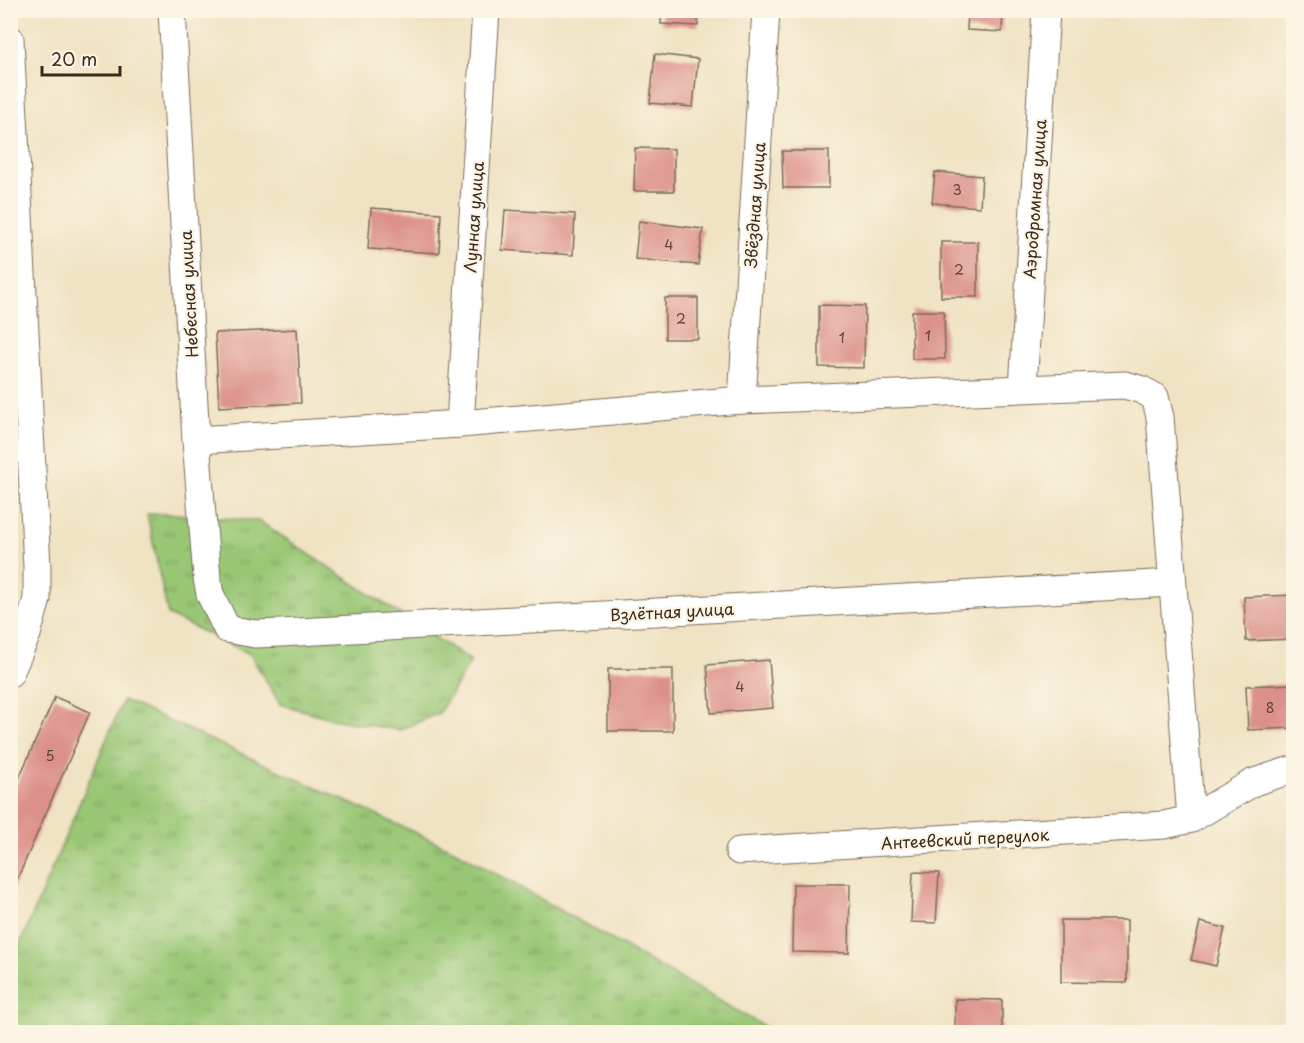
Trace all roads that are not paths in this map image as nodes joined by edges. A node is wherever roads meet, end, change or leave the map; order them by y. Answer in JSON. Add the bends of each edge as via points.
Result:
{"nodes":[{"id":1,"x":172,"y":10,"type":"edge"},
{"id":2,"x":486,"y":10,"type":"edge"},
{"id":3,"x":766,"y":10,"type":"edge"},
{"id":4,"x":1046,"y":10,"type":"edge"},
{"id":5,"x":10,"y":39,"type":"edge"},
{"id":6,"x":1023,"y":388,"type":"junction"},
{"id":7,"x":742,"y":400,"type":"junction"},
{"id":8,"x":460,"y":424,"type":"junction"},
{"id":9,"x":196,"y":440,"type":"junction"},
{"id":10,"x":207,"y":578,"type":"joint"},
{"id":11,"x":1172,"y":583,"type":"junction"},
{"id":12,"x":19,"y":633,"type":"edge"},
{"id":13,"x":10,"y":673,"type":"edge"},
{"id":14,"x":1293,"y":769,"type":"edge"},
{"id":15,"x":1191,"y":819,"type":"junction"},
{"id":16,"x":739,"y":851,"type":"dead end"}],
"edges":[{"from":1,"to":9,"type":"street","name":"Небесная улица"},
{"from":2,"to":8,"type":"street","name":"Лунная улица"},
{"from":3,"to":7,"type":"street","name":"Звёздная улица"},
{"from":4,"to":6,"type":"street","name":"Аэродромная улица"},
{"from":5,"to":12,"type":"street","via":[[37,567],[37,599]]},
{"from":6,"to":7,"type":"street"},
{"from":6,"to":11,"type":"street","via":[[1125,386],[1155,397],[1160,417]]},
{"from":7,"to":8,"type":"street"},
{"from":8,"to":9,"type":"street"},
{"from":9,"to":10,"type":"street","name":"Небесная улица"},
{"from":10,"to":11,"type":"street","name":"Взлётная улица","via":[[210,594],[227,629],[255,634]]},
{"from":11,"to":15,"type":"street"},
{"from":12,"to":13,"type":"street"},
{"from":14,"to":15,"type":"street","name":"Антеевский переулок","via":[[1254,782]]},
{"from":15,"to":16,"type":"street","name":"Антеевский переулок","via":[[1164,825]]}]}
